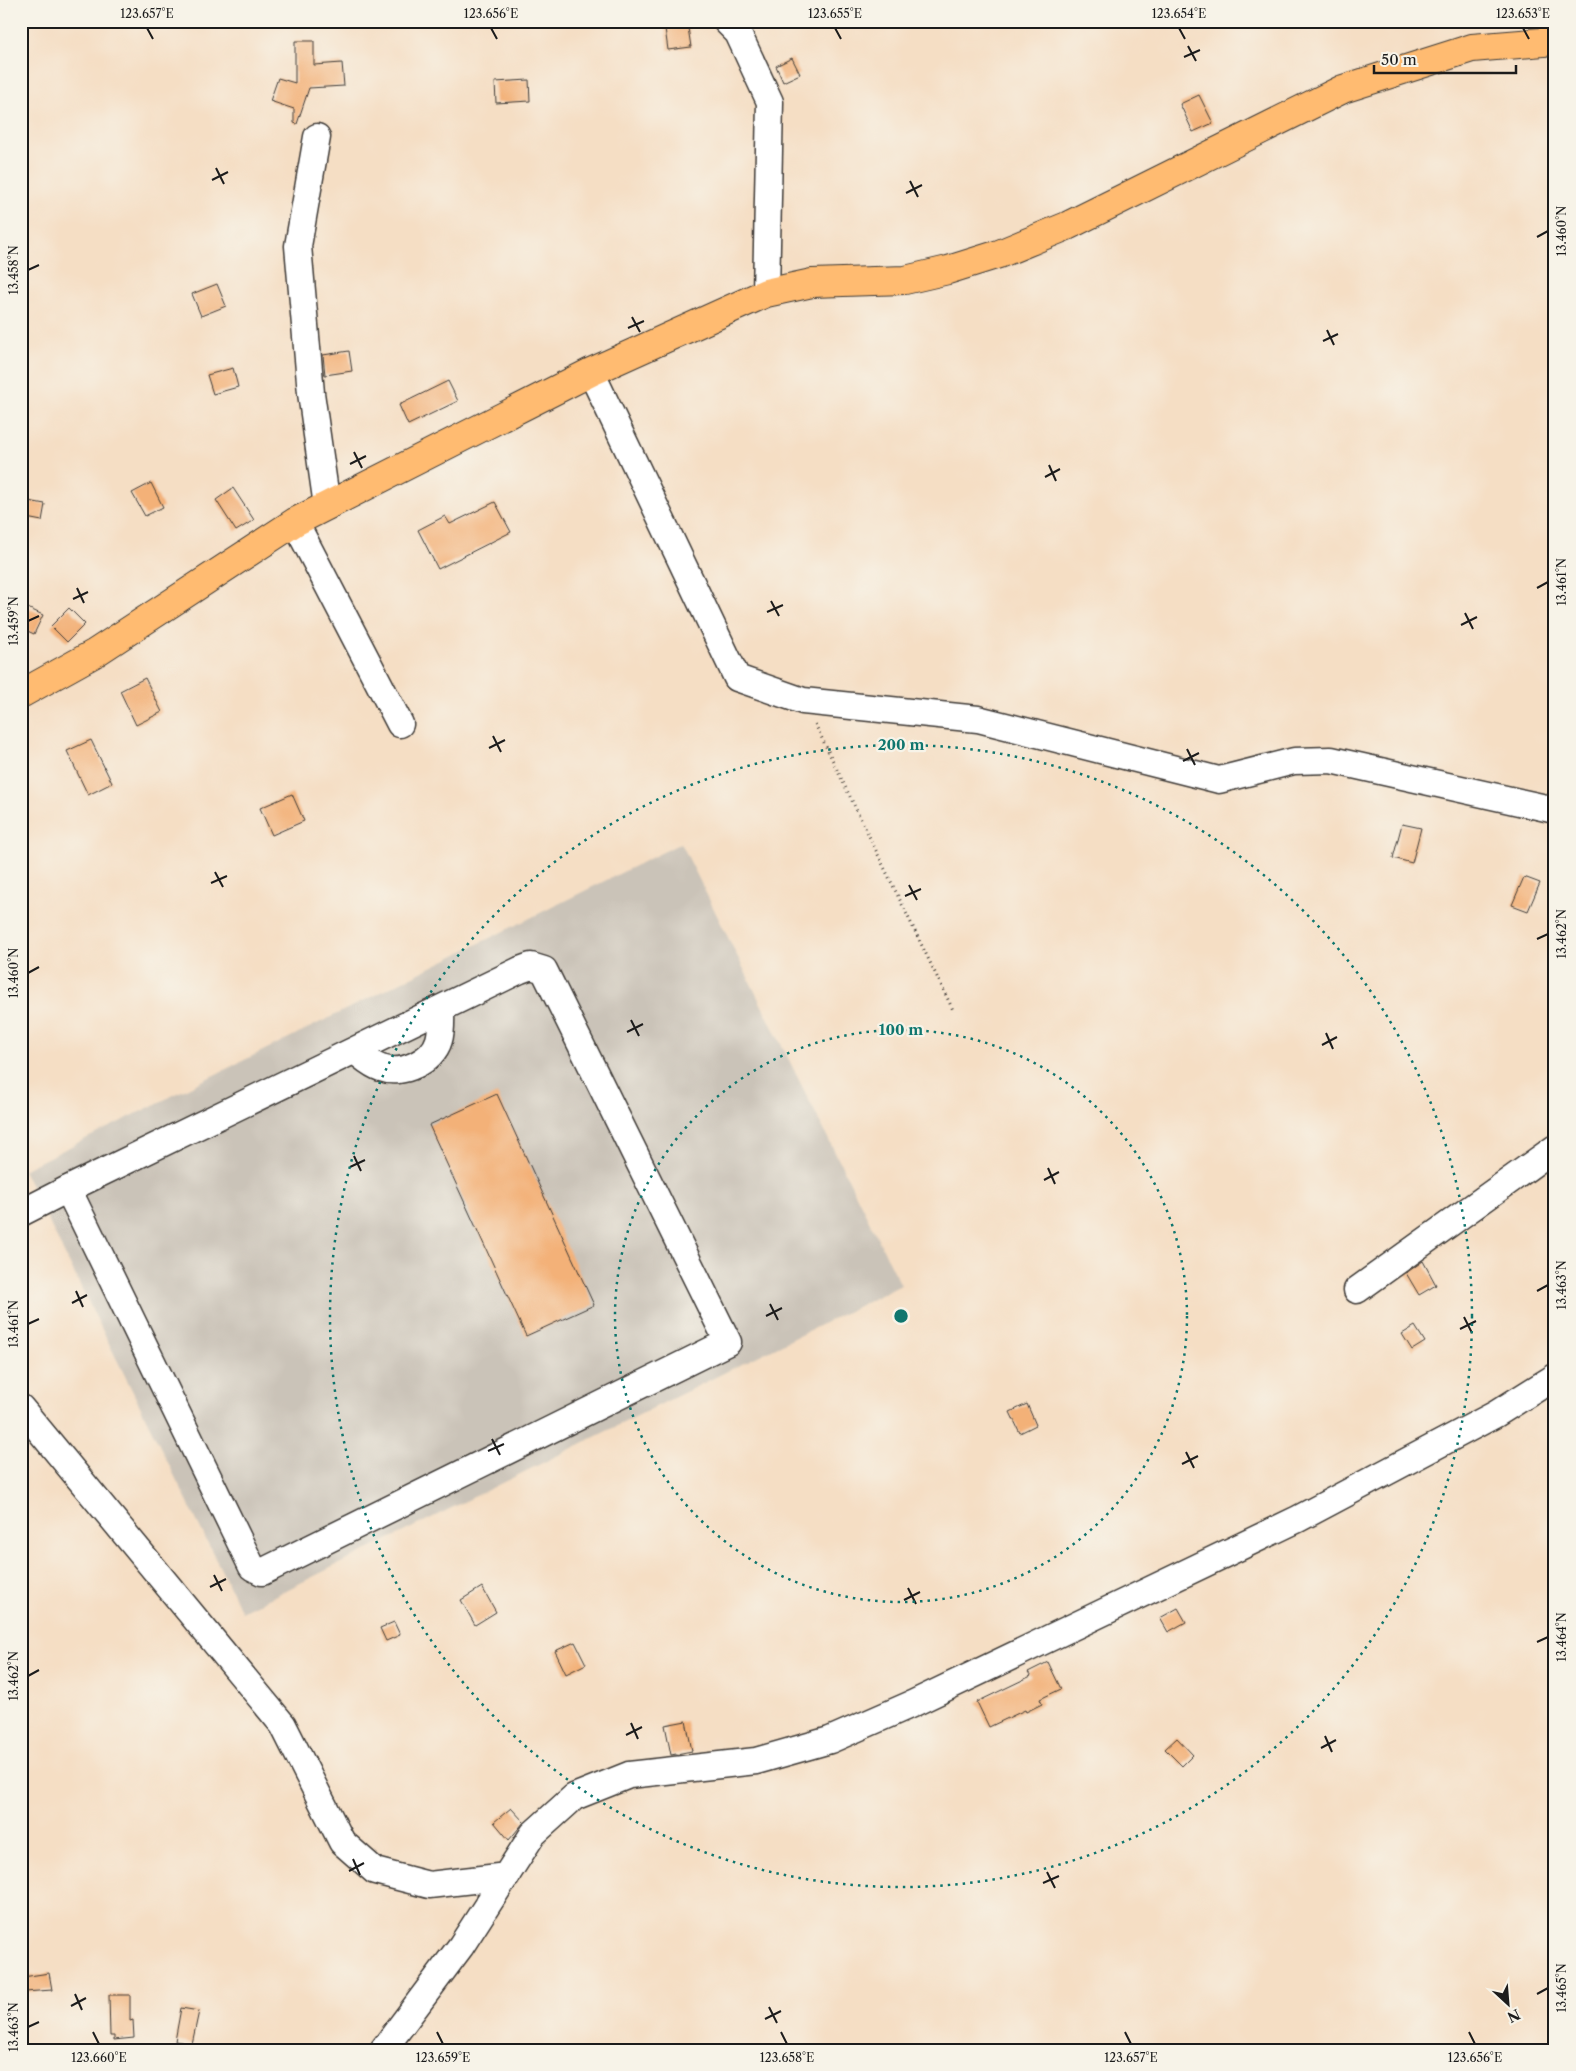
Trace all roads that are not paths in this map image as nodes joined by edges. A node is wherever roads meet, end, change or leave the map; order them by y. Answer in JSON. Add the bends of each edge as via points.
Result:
{"nodes":[{"id":1,"x":726,"y":21,"type":"edge"},
{"id":2,"x":1555,"y":41,"type":"edge"},
{"id":3,"x":317,"y":137,"type":"dead end"},
{"id":4,"x":766,"y":293,"type":"junction"},
{"id":5,"x":591,"y":372,"type":"junction"},
{"id":6,"x":327,"y":506,"type":"junction"},
{"id":7,"x":296,"y":522,"type":"junction"},
{"id":8,"x":21,"y":694,"type":"edge"},
{"id":9,"x":400,"y":724,"type":"dead end"},
{"id":10,"x":1555,"y":810,"type":"edge"},
{"id":11,"x":441,"y":1009,"type":"junction"},
{"id":12,"x":355,"y":1051,"type":"junction"},
{"id":13,"x":1555,"y":1148,"type":"edge"},
{"id":14,"x":68,"y":1190,"type":"junction"},
{"id":15,"x":21,"y":1212,"type":"edge"},
{"id":16,"x":1357,"y":1290,"type":"dead end"},
{"id":17,"x":1555,"y":1377,"type":"edge"},
{"id":18,"x":21,"y":1408,"type":"edge"},
{"id":19,"x":506,"y":1876,"type":"junction"},
{"id":20,"x":382,"y":2050,"type":"edge"}],
"edges":[{"from":1,"to":4,"type":"street","via":[[738,33],[770,102]]},
{"from":2,"to":4,"type":"main road","via":[[1472,48],[1342,89],[1067,226],[999,254],[904,280],[812,283]]},
{"from":3,"to":6,"type":"street","via":[[298,246],[311,393]]},
{"from":4,"to":5,"type":"main road"},
{"from":5,"to":6,"type":"main road"},
{"from":5,"to":10,"type":"street","via":[[737,678],[803,701],[978,719],[1219,780],[1294,761],[1331,760]]},
{"from":6,"to":7,"type":"main road"},
{"from":7,"to":8,"type":"main road","via":[[95,653]]},
{"from":7,"to":9,"type":"street"},
{"from":11,"to":12,"type":"street"},
{"from":11,"to":12,"type":"street","via":[[439,1041],[432,1053],[416,1065],[395,1070],[381,1068]]},
{"from":11,"to":14,"type":"street","via":[[531,966],[544,970],[728,1342],[262,1572],[252,1567]]},
{"from":12,"to":14,"type":"street"},
{"from":13,"to":16,"type":"street"},
{"from":14,"to":15,"type":"street"},
{"from":17,"to":19,"type":"street","via":[[1496,1414],[1298,1520],[830,1740],[756,1760],[629,1776],[574,1797],[533,1834]]},
{"from":18,"to":19,"type":"street","via":[[282,1725],[342,1842],[375,1871],[429,1885]]},
{"from":19,"to":20,"type":"street","via":[[461,1946]]}]}
